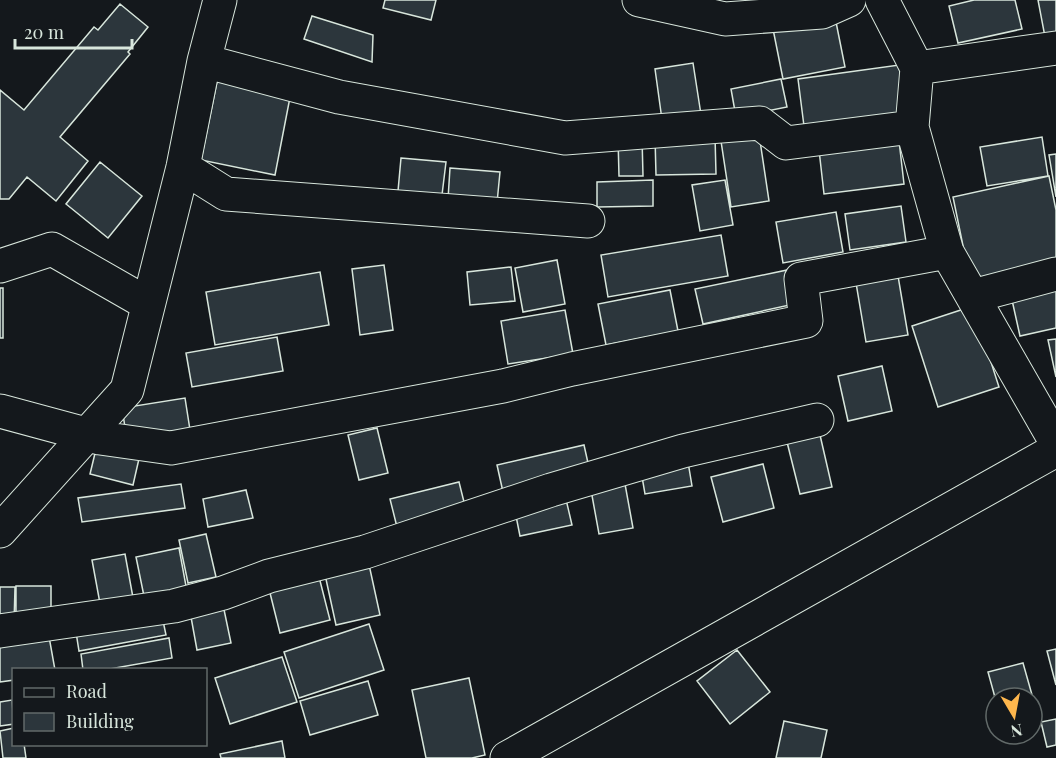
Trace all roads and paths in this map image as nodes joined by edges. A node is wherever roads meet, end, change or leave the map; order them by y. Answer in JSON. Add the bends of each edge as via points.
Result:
{"nodes":[{"id":1,"x":220,"y":0,"type":"edge"},
{"id":2,"x":639,"y":0,"type":"edge"},
{"id":3,"x":849,"y":0,"type":"edge"},
{"id":4,"x":882,"y":0,"type":"edge"},
{"id":5,"x":675,"y":4,"type":"edge"},
{"id":6,"x":1056,"y":48,"type":"edge"},
{"id":7,"x":204,"y":61,"type":"junction"},
{"id":8,"x":917,"y":68,"type":"junction"},
{"id":9,"x":912,"y":127,"type":"junction"},
{"id":10,"x":183,"y":167,"type":"junction"},
{"id":11,"x":588,"y":221,"type":"dead end"},
{"id":12,"x":947,"y":252,"type":"junction"},
{"id":13,"x":0,"y":266,"type":"edge"},
{"id":14,"x":1056,"y":274,"type":"edge"},
{"id":15,"x":973,"y":296,"type":"junction"},
{"id":16,"x":147,"y":304,"type":"junction"},
{"id":17,"x":0,"y":411,"type":"edge"},
{"id":18,"x":818,"y":420,"type":"dead end"},
{"id":19,"x":87,"y":434,"type":"junction"},
{"id":20,"x":1056,"y":442,"type":"edge"},
{"id":21,"x":1056,"y":450,"type":"edge"},
{"id":22,"x":0,"y":531,"type":"edge"},
{"id":23,"x":0,"y":631,"type":"edge"},
{"id":24,"x":507,"y":758,"type":"edge"}],
"edges":[{"from":1,"to":7,"type":"street"},
{"from":2,"to":5,"type":"street"},
{"from":3,"to":5,"type":"street","via":[[822,12],[725,19]]},
{"from":4,"to":8,"type":"street"},
{"from":6,"to":8,"type":"street"},
{"from":7,"to":9,"type":"street","via":[[339,97],[565,138],[760,123],[786,143]]},
{"from":7,"to":10,"type":"street"},
{"from":8,"to":9,"type":"street"},
{"from":9,"to":12,"type":"street"},
{"from":10,"to":11,"type":"street","via":[[226,194]]},
{"from":10,"to":16,"type":"street"},
{"from":12,"to":15,"type":"street"},
{"from":12,"to":19,"type":"street","via":[[801,279],[806,321],[503,386],[171,448]]},
{"from":13,"to":16,"type":"street","via":[[52,249]]},
{"from":14,"to":15,"type":"street"},
{"from":15,"to":20,"type":"street"},
{"from":16,"to":19,"type":"street","via":[[127,390]]},
{"from":17,"to":19,"type":"street"},
{"from":18,"to":23,"type":"street","via":[[683,451],[365,552],[268,576],[174,606]]},
{"from":19,"to":22,"type":"street"},
{"from":21,"to":24,"type":"street"}]}
